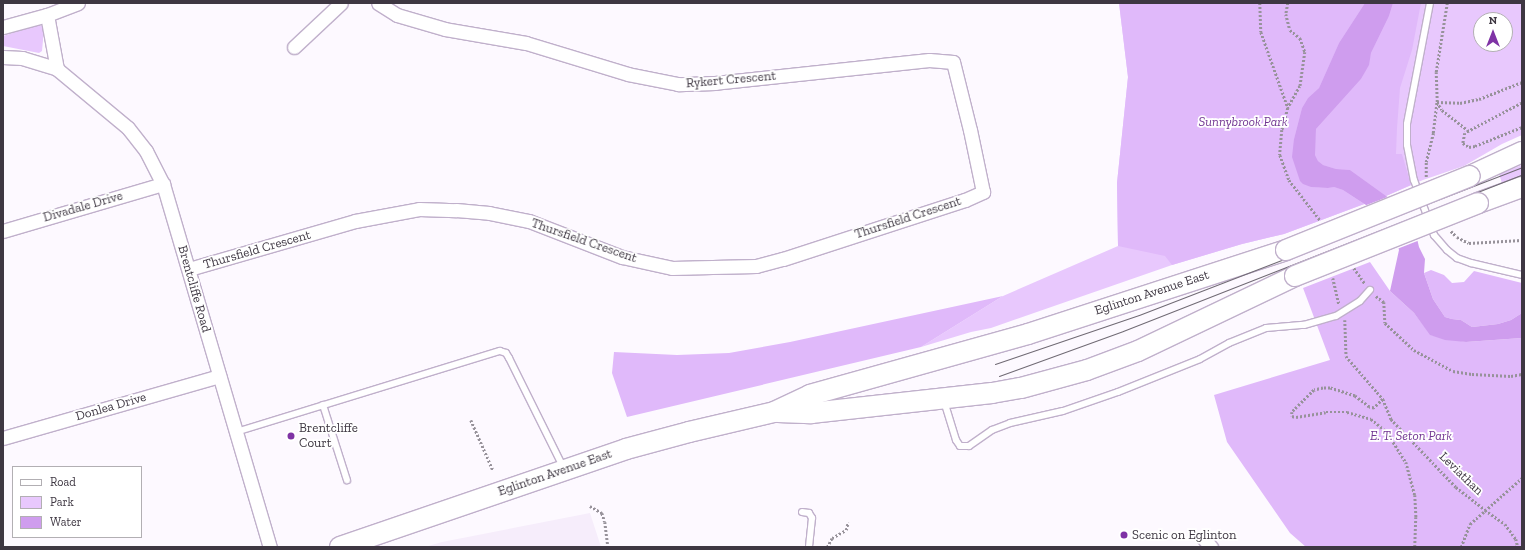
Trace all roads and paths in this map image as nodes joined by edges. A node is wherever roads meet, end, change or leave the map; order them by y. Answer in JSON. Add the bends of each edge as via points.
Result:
{"nodes":[{"id":1,"x":78,"y":3,"type":"edge"},
{"id":2,"x":341,"y":3,"type":"edge"},
{"id":3,"x":378,"y":3,"type":"edge"},
{"id":4,"x":1260,"y":3,"type":"edge"},
{"id":5,"x":1430,"y":3,"type":"edge"},
{"id":6,"x":1447,"y":3,"type":"edge"},
{"id":7,"x":47,"y":15,"type":"junction"},
{"id":8,"x":3,"y":27,"type":"edge"},
{"id":9,"x":294,"y":47,"type":"dead end"},
{"id":10,"x":3,"y":57,"type":"edge"},
{"id":11,"x":58,"y":69,"type":"junction"},
{"id":12,"x":1522,"y":82,"type":"edge"},
{"id":13,"x":1437,"y":102,"type":"junction"},
{"id":14,"x":1522,"y":103,"type":"edge"},
{"id":15,"x":1288,"y":108,"type":"dead end"},
{"id":16,"x":1522,"y":126,"type":"edge"},
{"id":17,"x":970,"y":130,"type":"joint"},
{"id":18,"x":1469,"y":131,"type":"junction"},
{"id":19,"x":1522,"y":152,"type":"edge"},
{"id":20,"x":1426,"y":176,"type":"dead end"},
{"id":21,"x":163,"y":184,"type":"junction"},
{"id":22,"x":1522,"y":187,"type":"edge"},
{"id":23,"x":3,"y":231,"type":"edge"},
{"id":24,"x":1451,"y":231,"type":"dead end"},
{"id":25,"x":1522,"y":240,"type":"edge"},
{"id":26,"x":189,"y":269,"type":"junction"},
{"id":27,"x":1333,"y":275,"type":"dead end"},
{"id":28,"x":1522,"y":275,"type":"edge"},
{"id":29,"x":1370,"y":290,"type":"dead end"},
{"id":30,"x":1342,"y":313,"type":"junction"},
{"id":31,"x":219,"y":376,"type":"junction"},
{"id":32,"x":1383,"y":398,"type":"junction"},
{"id":33,"x":944,"y":399,"type":"junction"},
{"id":34,"x":323,"y":405,"type":"junction"},
{"id":35,"x":774,"y":412,"type":"junction"},
{"id":36,"x":471,"y":420,"type":"dead end"},
{"id":37,"x":236,"y":432,"type":"junction"},
{"id":38,"x":3,"y":438,"type":"edge"},
{"id":39,"x":493,"y":470,"type":"dead end"},
{"id":40,"x":564,"y":470,"type":"junction"},
{"id":41,"x":1522,"y":478,"type":"edge"},
{"id":42,"x":347,"y":480,"type":"dead end"},
{"id":43,"x":590,"y":506,"type":"dead end"},
{"id":44,"x":1485,"y":510,"type":"junction"},
{"id":45,"x":802,"y":512,"type":"dead end"},
{"id":46,"x":848,"y":522,"type":"dead end"},
{"id":47,"x":270,"y":547,"type":"edge"},
{"id":48,"x":340,"y":547,"type":"edge"},
{"id":49,"x":608,"y":547,"type":"edge"},
{"id":50,"x":809,"y":547,"type":"edge"},
{"id":51,"x":827,"y":547,"type":"edge"},
{"id":52,"x":1415,"y":547,"type":"edge"},
{"id":53,"x":1461,"y":547,"type":"edge"},
{"id":54,"x":1518,"y":547,"type":"edge"}],
"edges":[{"from":1,"to":7,"type":"street"},
{"from":2,"to":9,"type":"street"},
{"from":3,"to":17,"type":"street","name":"Rykert Crescent","via":[[397,15],[445,29],[526,43],[628,74],[678,84],[715,83],[929,60],[952,62]]},
{"from":4,"to":15,"type":"path","via":[[1261,32]]},
{"from":5,"to":28,"type":"lane","via":[[1407,124],[1406,145],[1414,180],[1434,235],[1446,250],[1457,258],[1471,263]]},
{"from":6,"to":13,"type":"path","via":[[1436,72]]},
{"from":7,"to":8,"type":"street"},
{"from":7,"to":11,"type":"street"},
{"from":10,"to":11,"type":"street","name":"Brentcliffe Road","via":[[22,58]]},
{"from":11,"to":21,"type":"street","name":"Brentcliffe Road","via":[[128,128],[146,151]]},
{"from":12,"to":13,"type":"path","via":[[1480,99],[1460,103]]},
{"from":13,"to":18,"type":"path","via":[[1442,110]]},
{"from":13,"to":20,"type":"path","via":[[1426,162]]},
{"from":14,"to":18,"type":"path"},
{"from":16,"to":18,"type":"path","via":[[1469,147],[1462,140]]},
{"from":17,"to":26,"type":"street","name":"Thursfield Crescent","via":[[983,192],[756,266],[672,268],[622,257],[529,221],[476,212],[419,209],[355,222]]},
{"from":19,"to":35,"type":"main road","name":"Eglinton Avenue East","bridge":true,"via":[[1470,176],[1286,250],[1028,334],[810,395]]},
{"from":21,"to":23,"type":"street","name":"Divadale Drive"},
{"from":21,"to":26,"type":"street","name":"Brentcliffe Road"},
{"from":22,"to":33,"type":"main road","name":"Eglinton Avenue East","bridge":true,"via":[[1295,276],[1138,351],[1087,370],[1021,388]]},
{"from":24,"to":25,"type":"path","via":[[1469,243]]},
{"from":26,"to":31,"type":"street","name":"Brentcliffe Road"},
{"from":27,"to":30,"type":"path","name":"Leviathan"},
{"from":29,"to":30,"type":"lane","via":[[1360,301]]},
{"from":30,"to":32,"type":"path","name":"Leviathan","via":[[1345,320],[1346,356]]},
{"from":30,"to":33,"type":"lane","via":[[1304,325],[1266,328],[1229,343],[1200,359],[1118,392],[1063,411],[1010,423],[992,430],[969,446],[960,446],[956,440]]},
{"from":31,"to":37,"type":"street","name":"Brentcliffe Road"},
{"from":31,"to":38,"type":"street","name":"Donlea Drive"},
{"from":32,"to":44,"type":"path","name":"Leviathan","via":[[1391,419],[1456,487]]},
{"from":32,"to":52,"type":"path","via":[[1374,408],[1368,407],[1355,396],[1323,388],[1314,390],[1292,412],[1292,416],[1347,412],[1371,419],[1387,432],[1406,462],[1415,495]]},
{"from":33,"to":35,"type":"main road","name":"Eglinton Avenue East","via":[[811,413]]},
{"from":34,"to":37,"type":"lane"},
{"from":34,"to":40,"type":"lane","via":[[500,351],[506,353],[509,358]]},
{"from":34,"to":42,"type":"lane"},
{"from":35,"to":40,"type":"main road","name":"Eglinton Avenue East","via":[[626,449]]},
{"from":36,"to":39,"type":"path"},
{"from":37,"to":47,"type":"street","name":"Brentcliffe Road"},
{"from":40,"to":48,"type":"main road","name":"Eglinton Avenue East"},
{"from":41,"to":44,"type":"path"},
{"from":43,"to":49,"type":"path","via":[[602,512]]},
{"from":44,"to":53,"type":"path","via":[[1470,524]]},
{"from":44,"to":54,"type":"path","name":"Leviathan","via":[[1505,524],[1516,539]]},
{"from":45,"to":50,"type":"lane","via":[[809,513],[812,518]]},
{"from":46,"to":51,"type":"path","via":[[846,530],[832,538]]}]}
